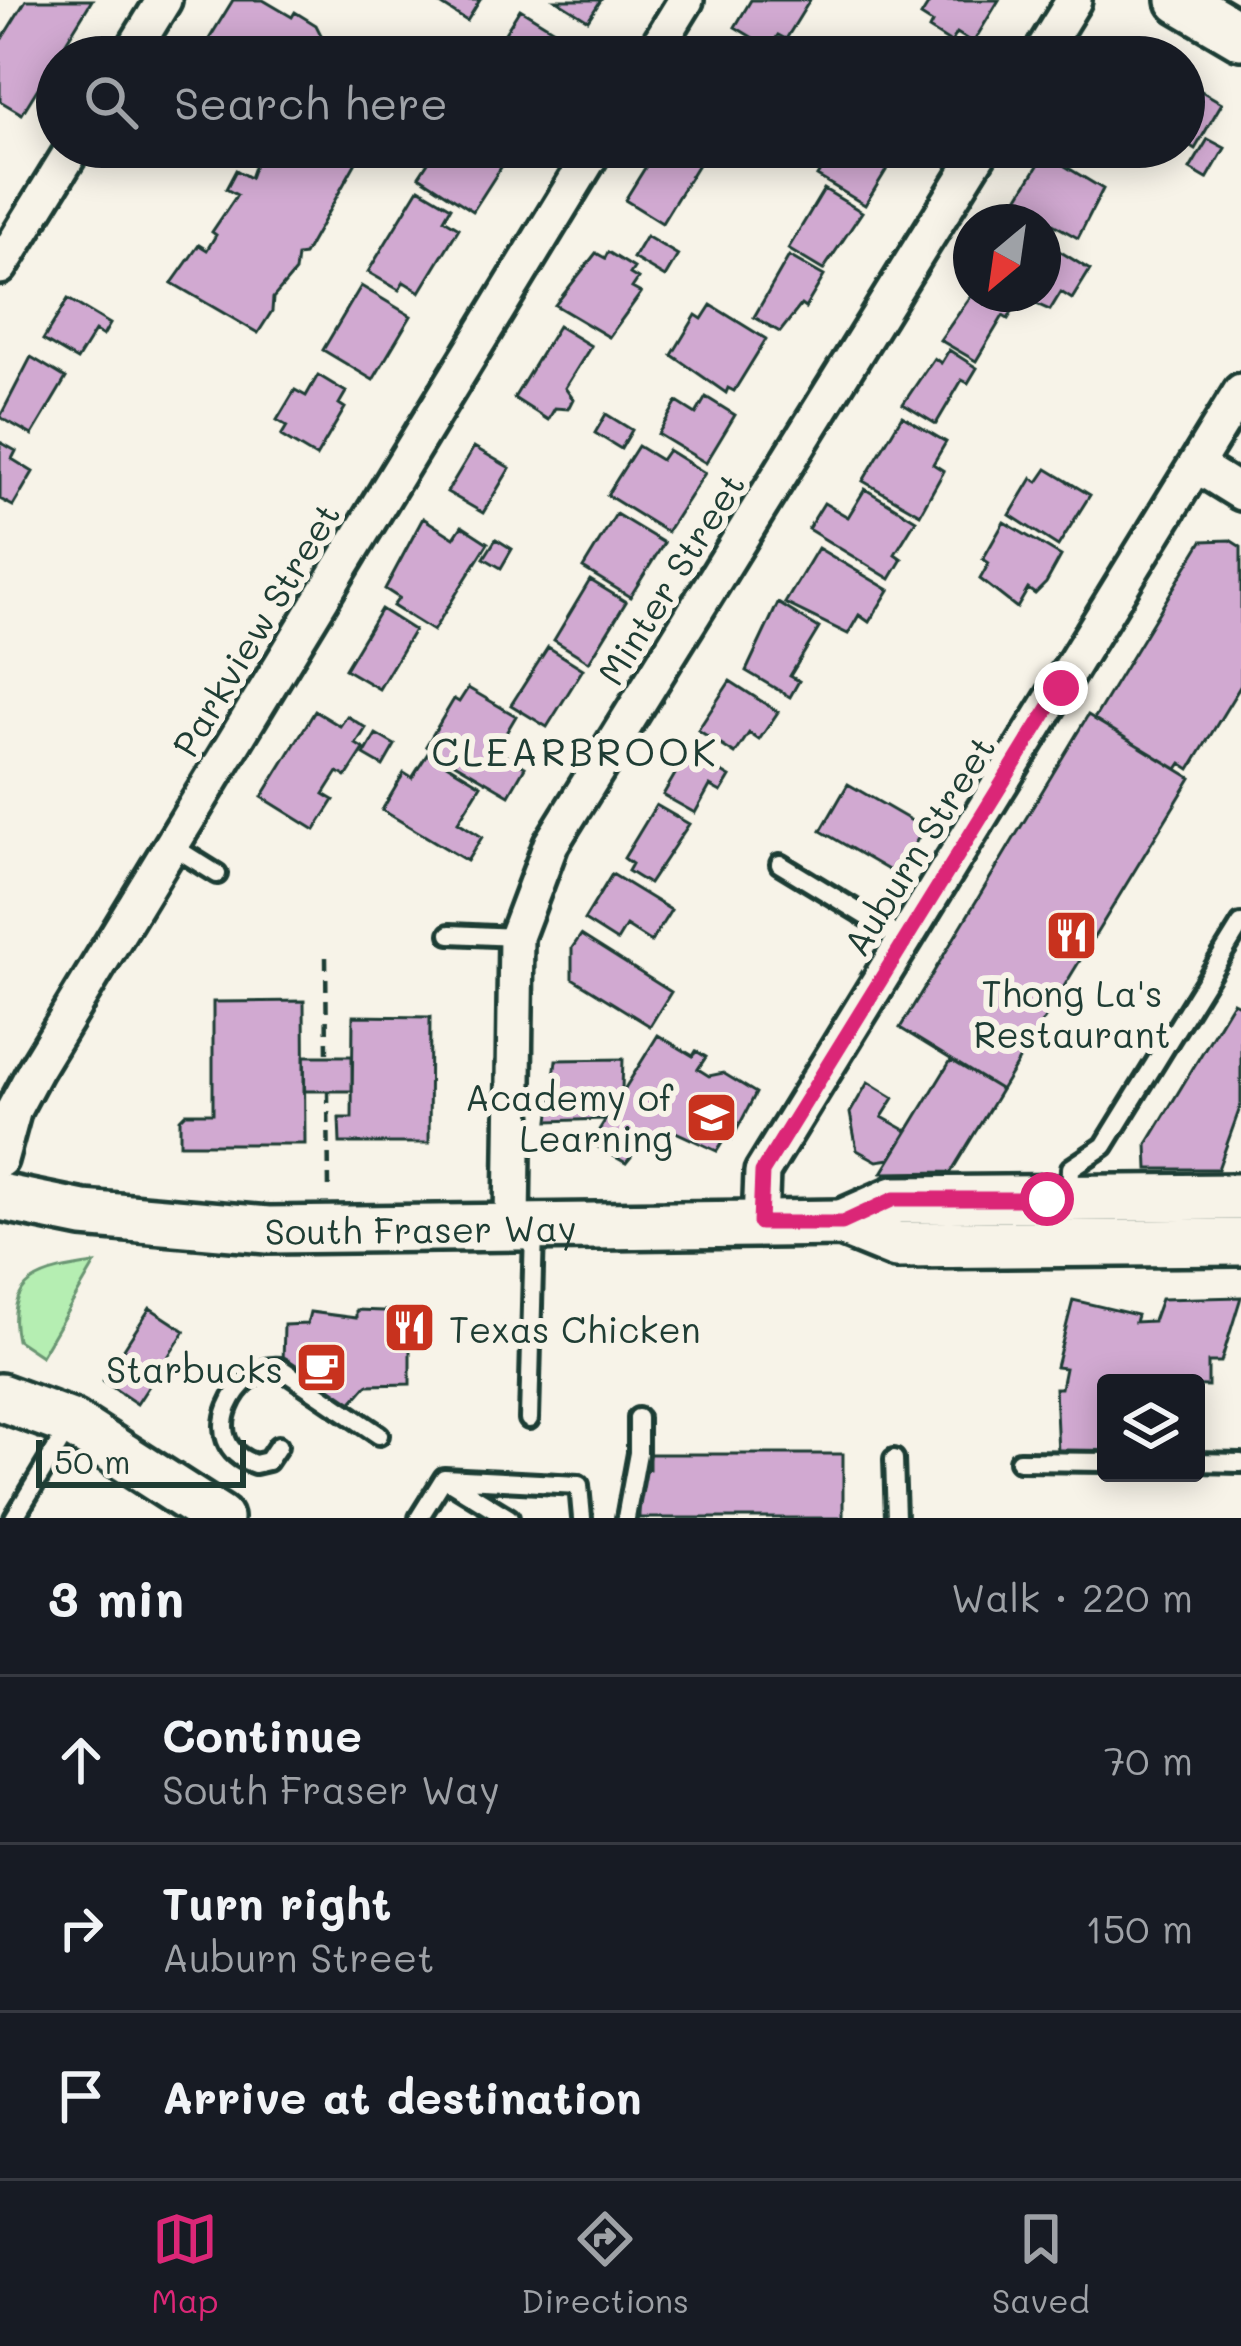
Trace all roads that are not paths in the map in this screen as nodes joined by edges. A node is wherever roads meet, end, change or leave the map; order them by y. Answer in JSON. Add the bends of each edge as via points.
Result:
{"nodes":[{"id":1,"x":164,"y":0,"type":"edge"},
{"id":2,"x":686,"y":0,"type":"edge"},
{"id":3,"x":1074,"y":0,"type":"edge"},
{"id":4,"x":1180,"y":0,"type":"edge"},
{"id":5,"x":142,"y":36,"type":"edge"},
{"id":6,"x":664,"y":36,"type":"edge"},
{"id":7,"x":1052,"y":36,"type":"edge"},
{"id":8,"x":1241,"y":36,"type":"edge"},
{"id":9,"x":61,"y":168,"type":"edge"},
{"id":10,"x":583,"y":168,"type":"edge"},
{"id":11,"x":970,"y":168,"type":"edge"},
{"id":12,"x":0,"y":268,"type":"edge"},
{"id":13,"x":1241,"y":391,"type":"edge"},
{"id":14,"x":1198,"y":467,"type":"junction"},
{"id":15,"x":1241,"y":493,"type":"edge"},
{"id":16,"x":169,"y":844,"type":"junction"},
{"id":17,"x":780,"y":864,"type":"dead end"},
{"id":18,"x":217,"y":874,"type":"dead end"},
{"id":19,"x":1241,"y":924,"type":"edge"},
{"id":20,"x":450,"y":934,"type":"dead end"},
{"id":21,"x":516,"y":937,"type":"junction"},
{"id":22,"x":905,"y":940,"type":"junction"},
{"id":23,"x":0,"y":1160,"type":"edge"},
{"id":24,"x":0,"y":1197,"type":"edge"},
{"id":25,"x":1241,"y":1197,"type":"edge"},
{"id":26,"x":1070,"y":1203,"type":"junction"},
{"id":27,"x":760,"y":1223,"type":"junction"},
{"id":28,"x":523,"y":1224,"type":"junction"},
{"id":29,"x":1241,"y":1242,"type":"edge"},
{"id":30,"x":0,"y":1362,"type":"edge"},
{"id":31,"x":0,"y":1397,"type":"edge"},
{"id":32,"x":638,"y":1418,"type":"dead end"},
{"id":33,"x":529,"y":1419,"type":"dead end"},
{"id":34,"x":71,"y":1424,"type":"junction"},
{"id":35,"x":379,"y":1435,"type":"dead end"},
{"id":36,"x":278,"y":1446,"type":"dead end"},
{"id":37,"x":894,"y":1459,"type":"dead end"},
{"id":38,"x":1019,"y":1461,"type":"dead end"},
{"id":39,"x":1097,"y":1462,"type":"edge"},
{"id":40,"x":1205,"y":1462,"type":"edge"},
{"id":41,"x":1241,"y":1462,"type":"edge"},
{"id":42,"x":444,"y":1478,"type":"junction"},
{"id":43,"x":14,"y":1518,"type":"edge"},
{"id":44,"x":219,"y":1518,"type":"edge"},
{"id":45,"x":419,"y":1518,"type":"edge"},
{"id":46,"x":509,"y":1518,"type":"edge"},
{"id":47,"x":582,"y":1518,"type":"edge"},
{"id":48,"x":626,"y":1518,"type":"edge"},
{"id":49,"x":896,"y":1518,"type":"edge"}],
"edges":[{"from":1,"to":5,"type":"street"},
{"from":2,"to":6,"type":"street"},
{"from":3,"to":7,"type":"street"},
{"from":4,"to":8,"type":"main road"},
{"from":9,"to":12,"type":"street"},
{"from":10,"to":16,"type":"street","name":"Parkview Street"},
{"from":11,"to":21,"type":"street","name":"Minter Street","via":[[551,844]]},
{"from":13,"to":14,"type":"street","name":"Auburn Street"},
{"from":14,"to":15,"type":"street"},
{"from":14,"to":22,"type":"street","name":"Auburn Street"},
{"from":16,"to":18,"type":"lane"},
{"from":16,"to":23,"type":"street","name":"Parkview Street","via":[[34,1070]]},
{"from":17,"to":22,"type":"lane"},
{"from":19,"to":26,"type":"lane"},
{"from":20,"to":21,"type":"lane"},
{"from":21,"to":28,"type":"street","name":"Minter Street"},
{"from":22,"to":27,"type":"street","name":"Auburn Street","via":[[762,1172]]},
{"from":24,"to":28,"type":"main road","name":"South Fraser Way","via":[[197,1226]]},
{"from":25,"to":26,"type":"main road","name":"South Fraser Way"},
{"from":26,"to":27,"type":"main road","name":"South Fraser Way","via":[[896,1245],[842,1223]]},
{"from":26,"to":29,"type":"main road","name":"South Fraser Way"},
{"from":27,"to":28,"type":"main road","name":"South Fraser Way"},
{"from":28,"to":33,"type":"lane"},
{"from":30,"to":34,"type":"main road"},
{"from":31,"to":34,"type":"main road"},
{"from":32,"to":48,"type":"lane"},
{"from":34,"to":43,"type":"lane"},
{"from":34,"to":44,"type":"main road"},
{"from":35,"to":36,"type":"lane","via":[[280,1368],[264,1366],[224,1418],[221,1434],[255,1464]]},
{"from":37,"to":49,"type":"lane"},
{"from":38,"to":39,"type":"lane"},
{"from":40,"to":41,"type":"lane"},
{"from":42,"to":45,"type":"lane"},
{"from":42,"to":46,"type":"lane"},
{"from":42,"to":47,"type":"lane","via":[[578,1485]]}]}
